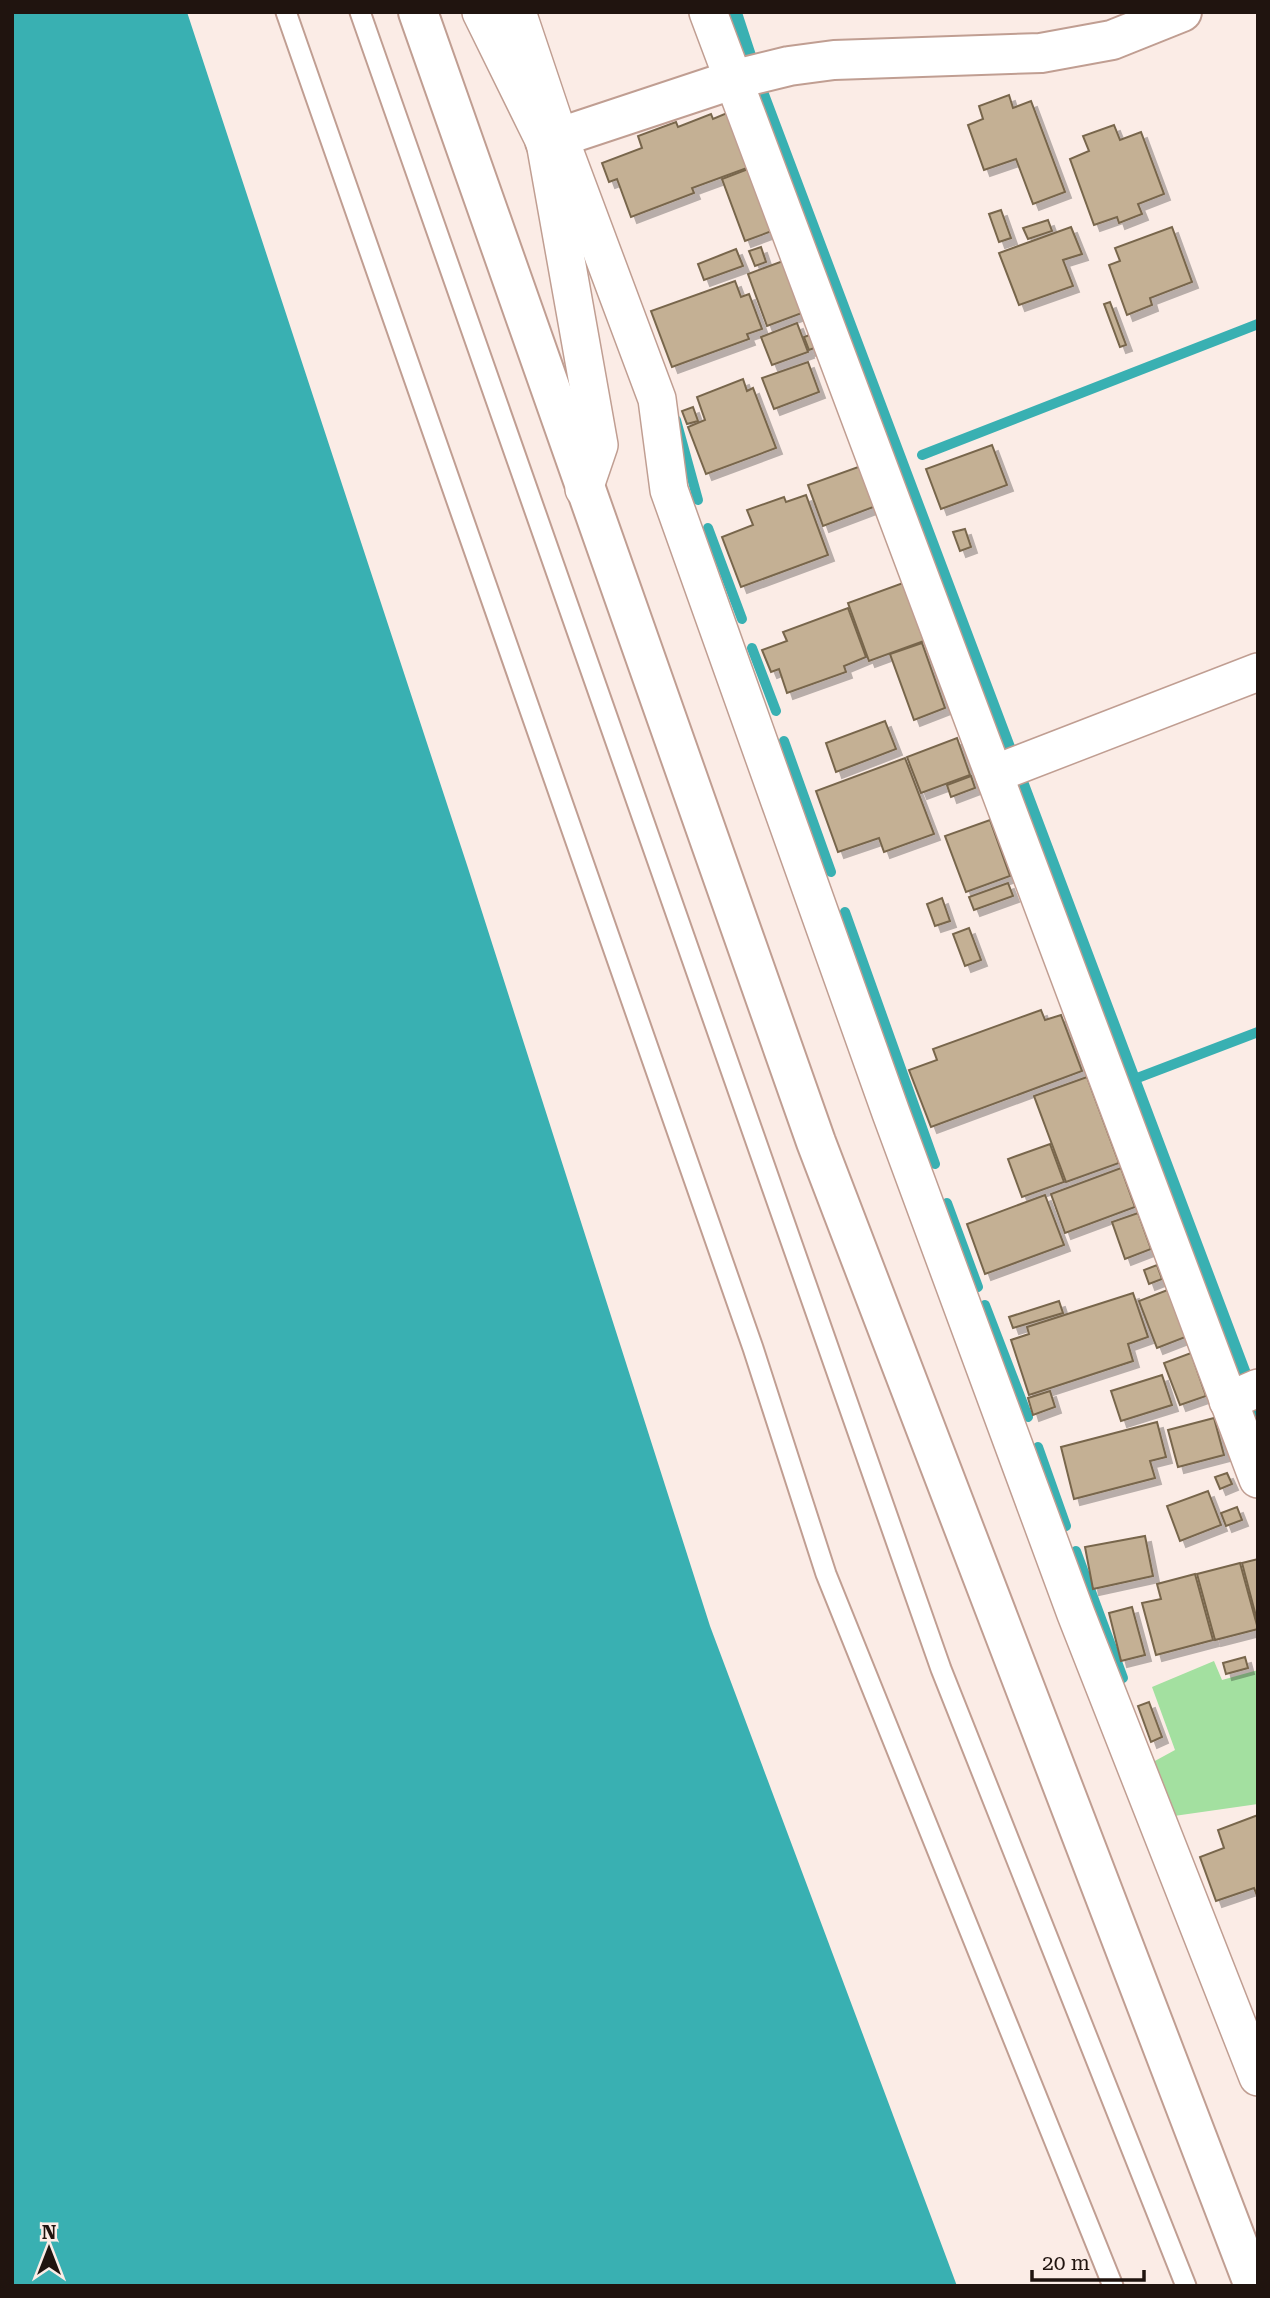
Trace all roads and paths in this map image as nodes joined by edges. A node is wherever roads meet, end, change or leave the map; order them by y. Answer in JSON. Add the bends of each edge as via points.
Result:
{"nodes":[{"id":1,"x":286,"y":12,"type":"edge"},
{"id":2,"x":360,"y":12,"type":"edge"},
{"id":3,"x":418,"y":12,"type":"edge"},
{"id":4,"x":481,"y":12,"type":"edge"},
{"id":5,"x":517,"y":12,"type":"edge"},
{"id":6,"x":708,"y":12,"type":"edge"},
{"id":7,"x":1182,"y":12,"type":"edge"},
{"id":8,"x":750,"y":76,"type":"junction"},
{"id":9,"x":552,"y":140,"type":"junction"},
{"id":10,"x":584,"y":489,"type":"junction"},
{"id":11,"x":1258,"y":672,"type":"edge"},
{"id":12,"x":1007,"y":769,"type":"junction"},
{"id":13,"x":1242,"y":1395,"type":"edge"},
{"id":14,"x":1258,"y":1479,"type":"edge"},
{"id":15,"x":1258,"y":2077,"type":"edge"},
{"id":16,"x":1113,"y":2286,"type":"edge"},
{"id":17,"x":1186,"y":2286,"type":"edge"},
{"id":18,"x":1254,"y":2286,"type":"edge"}],
"edges":[{"from":1,"to":16,"type":"lane","via":[[753,1348],[826,1574]]},
{"from":2,"to":17,"type":"lane","via":[[941,1670]]},
{"from":3,"to":10,"type":"street"},
{"from":4,"to":9,"type":"street"},
{"from":5,"to":9,"type":"street"},
{"from":6,"to":8,"type":"street"},
{"from":7,"to":8,"type":"street","via":[[1112,40],[1041,53],[834,60]]},
{"from":8,"to":9,"type":"street"},
{"from":8,"to":12,"type":"street"},
{"from":9,"to":10,"type":"street","via":[[599,445]]},
{"from":9,"to":15,"type":"street","via":[[657,399],[669,490],[891,1113],[1076,1614]]},
{"from":10,"to":18,"type":"street","via":[[816,1142]]},
{"from":11,"to":12,"type":"street"},
{"from":12,"to":13,"type":"street"},
{"from":13,"to":14,"type":"street"}]}
